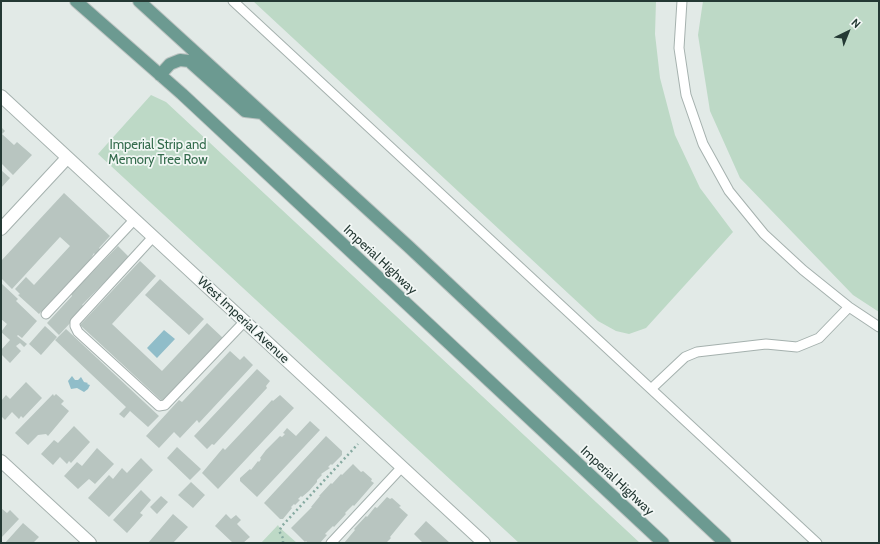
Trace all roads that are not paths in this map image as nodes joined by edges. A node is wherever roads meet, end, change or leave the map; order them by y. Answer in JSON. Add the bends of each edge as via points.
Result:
{"nodes":[{"id":1,"x":76,"y":1,"type":"edge"},
{"id":2,"x":139,"y":1,"type":"edge"},
{"id":3,"x":233,"y":1,"type":"edge"},
{"id":4,"x":682,"y":1,"type":"edge"},
{"id":5,"x":160,"y":75,"type":"junction"},
{"id":6,"x":1,"y":96,"type":"edge"},
{"id":7,"x":262,"y":113,"type":"junction"},
{"id":8,"x":67,"y":158,"type":"junction"},
{"id":9,"x":134,"y":220,"type":"junction"},
{"id":10,"x":1,"y":229,"type":"edge"},
{"id":11,"x":153,"y":237,"type":"junction"},
{"id":12,"x":849,"y":307,"type":"junction"},
{"id":13,"x":46,"y":314,"type":"dead end"},
{"id":14,"x":244,"y":321,"type":"junction"},
{"id":15,"x":879,"y":327,"type":"edge"},
{"id":16,"x":651,"y":389,"type":"junction"},
{"id":17,"x":1,"y":461,"type":"edge"},
{"id":18,"x":402,"y":467,"type":"junction"},
{"id":19,"x":90,"y":543,"type":"edge"},
{"id":20,"x":331,"y":543,"type":"edge"},
{"id":21,"x":484,"y":543,"type":"edge"},
{"id":22,"x":663,"y":543,"type":"edge"},
{"id":23,"x":725,"y":543,"type":"edge"},
{"id":24,"x":817,"y":543,"type":"edge"}],
"edges":[{"from":1,"to":5,"type":"main road","name":"Imperial Highway"},
{"from":2,"to":7,"type":"main road"},
{"from":3,"to":16,"type":"lane"},
{"from":4,"to":12,"type":"lane","via":[[679,48],[686,95],[703,144],[729,191],[764,234],[802,270]]},
{"from":5,"to":7,"type":"main road","via":[[170,64],[180,60],[189,61],[245,111]]},
{"from":5,"to":22,"type":"main road","name":"Imperial Highway"},
{"from":6,"to":8,"type":"street","name":"West Imperial Avenue"},
{"from":7,"to":23,"type":"main road"},
{"from":8,"to":9,"type":"street","name":"West Imperial Avenue"},
{"from":8,"to":10,"type":"street"},
{"from":9,"to":11,"type":"street","name":"West Imperial Avenue"},
{"from":9,"to":13,"type":"lane"},
{"from":11,"to":14,"type":"street","name":"West Imperial Avenue"},
{"from":11,"to":14,"type":"lane","via":[[75,322],[78,332],[160,406],[165,405]]},
{"from":12,"to":15,"type":"lane"},
{"from":12,"to":16,"type":"lane","via":[[818,338],[796,347],[766,344],[697,352],[685,357]]},
{"from":14,"to":18,"type":"street","name":"West Imperial Avenue"},
{"from":16,"to":24,"type":"lane"},
{"from":17,"to":19,"type":"street"},
{"from":18,"to":20,"type":"lane"},
{"from":18,"to":21,"type":"street","name":"West Imperial Avenue"}]}
